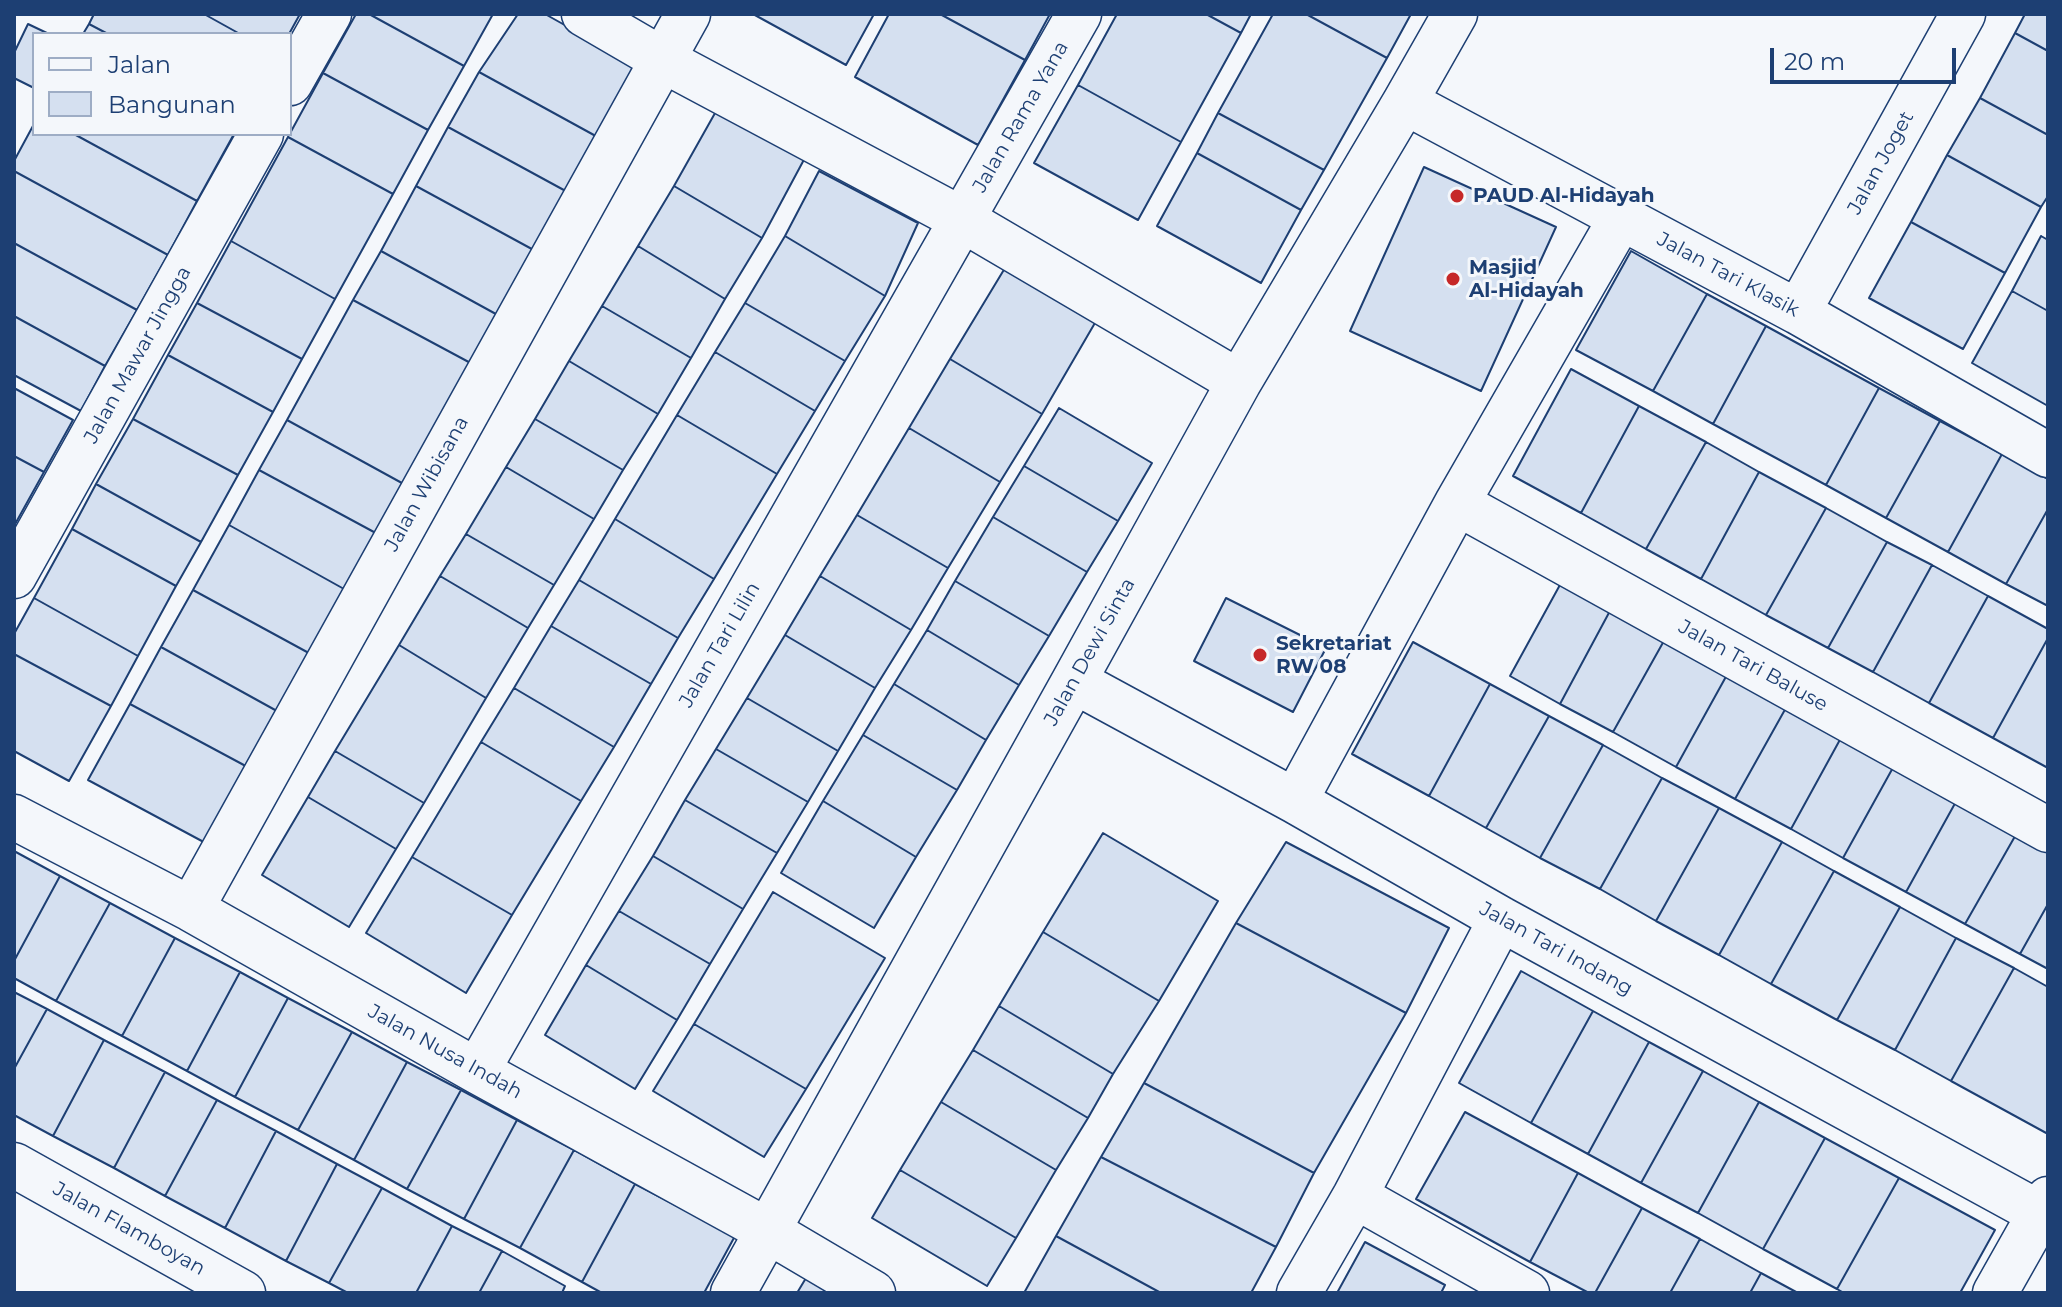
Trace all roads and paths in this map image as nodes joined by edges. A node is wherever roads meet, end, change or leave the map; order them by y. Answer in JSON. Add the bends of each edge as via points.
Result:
{"nodes":[{"id":1,"x":329,"y":14,"type":"edge"},
{"id":2,"x":584,"y":14,"type":"edge"},
{"id":3,"x":688,"y":14,"type":"edge"},
{"id":4,"x":1079,"y":14,"type":"edge"},
{"id":5,"x":1455,"y":14,"type":"edge"},
{"id":6,"x":1963,"y":14,"type":"edge"},
{"id":7,"x":663,"y":60,"type":"junction"},
{"id":8,"x":292,"y":79,"type":"edge"},
{"id":9,"x":1405,"y":102,"type":"junction"},
{"id":10,"x":260,"y":136,"type":"edge"},
{"id":11,"x":1621,"y":218,"type":"junction"},
{"id":12,"x":963,"y":220,"type":"junction"},
{"id":13,"x":1798,"y":312,"type":"junction"},
{"id":14,"x":1239,"y":382,"type":"junction"},
{"id":15,"x":2048,"y":455,"type":"edge"},
{"id":16,"x":1457,"y":503,"type":"junction"},
{"id":17,"x":14,"y":576,"type":"edge"},
{"id":18,"x":1074,"y":681,"type":"junction"},
{"id":19,"x":1295,"y":801,"type":"junction"},
{"id":20,"x":14,"y":817,"type":"edge"},
{"id":21,"x":2048,"y":830,"type":"edge"},
{"id":22,"x":191,"y":909,"type":"junction"},
{"id":23,"x":1501,"y":919,"type":"junction"},
{"id":24,"x":477,"y":1071,"type":"junction"},
{"id":25,"x":14,"y":1165,"type":"edge"},
{"id":26,"x":1355,"y":1196,"type":"junction"},
{"id":27,"x":2044,"y":1206,"type":"edge"},
{"id":28,"x":768,"y":1231,"type":"junction"},
{"id":29,"x":243,"y":1293,"type":"edge"},
{"id":30,"x":733,"y":1293,"type":"edge"},
{"id":31,"x":873,"y":1293,"type":"edge"},
{"id":32,"x":1299,"y":1293,"type":"edge"},
{"id":33,"x":1527,"y":1293,"type":"edge"},
{"id":34,"x":1995,"y":1293,"type":"edge"}],
"edges":[{"from":1,"to":8,"type":"street"},
{"from":2,"to":7,"type":"street"},
{"from":3,"to":7,"type":"street","name":"Jalan Wibisana"},
{"from":4,"to":12,"type":"street","name":"Jalan Rama Yana"},
{"from":5,"to":9,"type":"street","name":"Jalan Dewi Sinta"},
{"from":6,"to":13,"type":"street","name":"Jalan Joget"},
{"from":7,"to":12,"type":"street"},
{"from":7,"to":22,"type":"street","name":"Jalan Wibisana"},
{"from":9,"to":11,"type":"street","name":"Jalan Tari Klasik"},
{"from":9,"to":14,"type":"street","name":"Jalan Dewi Sinta"},
{"from":10,"to":17,"type":"street","name":"Jalan Mawar Jingga"},
{"from":11,"to":13,"type":"street","name":"Jalan Tari Klasik"},
{"from":11,"to":16,"type":"street"},
{"from":12,"to":14,"type":"street"},
{"from":12,"to":24,"type":"street","name":"Jalan Tari Lilin"},
{"from":13,"to":15,"type":"street","name":"Jalan Tari Klasik"},
{"from":14,"to":18,"type":"street","name":"Jalan Dewi Sinta"},
{"from":16,"to":19,"type":"street"},
{"from":16,"to":21,"type":"street","name":"Jalan Tari Baluse"},
{"from":18,"to":19,"type":"street","name":"Jalan Tari Indang"},
{"from":18,"to":28,"type":"street","name":"Jalan Dewi Sinta"},
{"from":19,"to":23,"type":"street","name":"Jalan Tari Indang"},
{"from":20,"to":22,"type":"street","name":"Jalan Nusa Indah"},
{"from":22,"to":24,"type":"street","name":"Jalan Nusa Indah"},
{"from":23,"to":26,"type":"street"},
{"from":23,"to":27,"type":"street","name":"Jalan Tari Indang"},
{"from":24,"to":28,"type":"street","name":"Jalan Nusa Indah"},
{"from":25,"to":29,"type":"street","name":"Jalan Flamboyan"},
{"from":26,"to":32,"type":"street"},
{"from":26,"to":33,"type":"street"},
{"from":27,"to":34,"type":"street"},
{"from":28,"to":30,"type":"street","name":"Jalan Dewi Sinta"},
{"from":28,"to":31,"type":"street","name":"Jalan Nusa Indah"}]}
